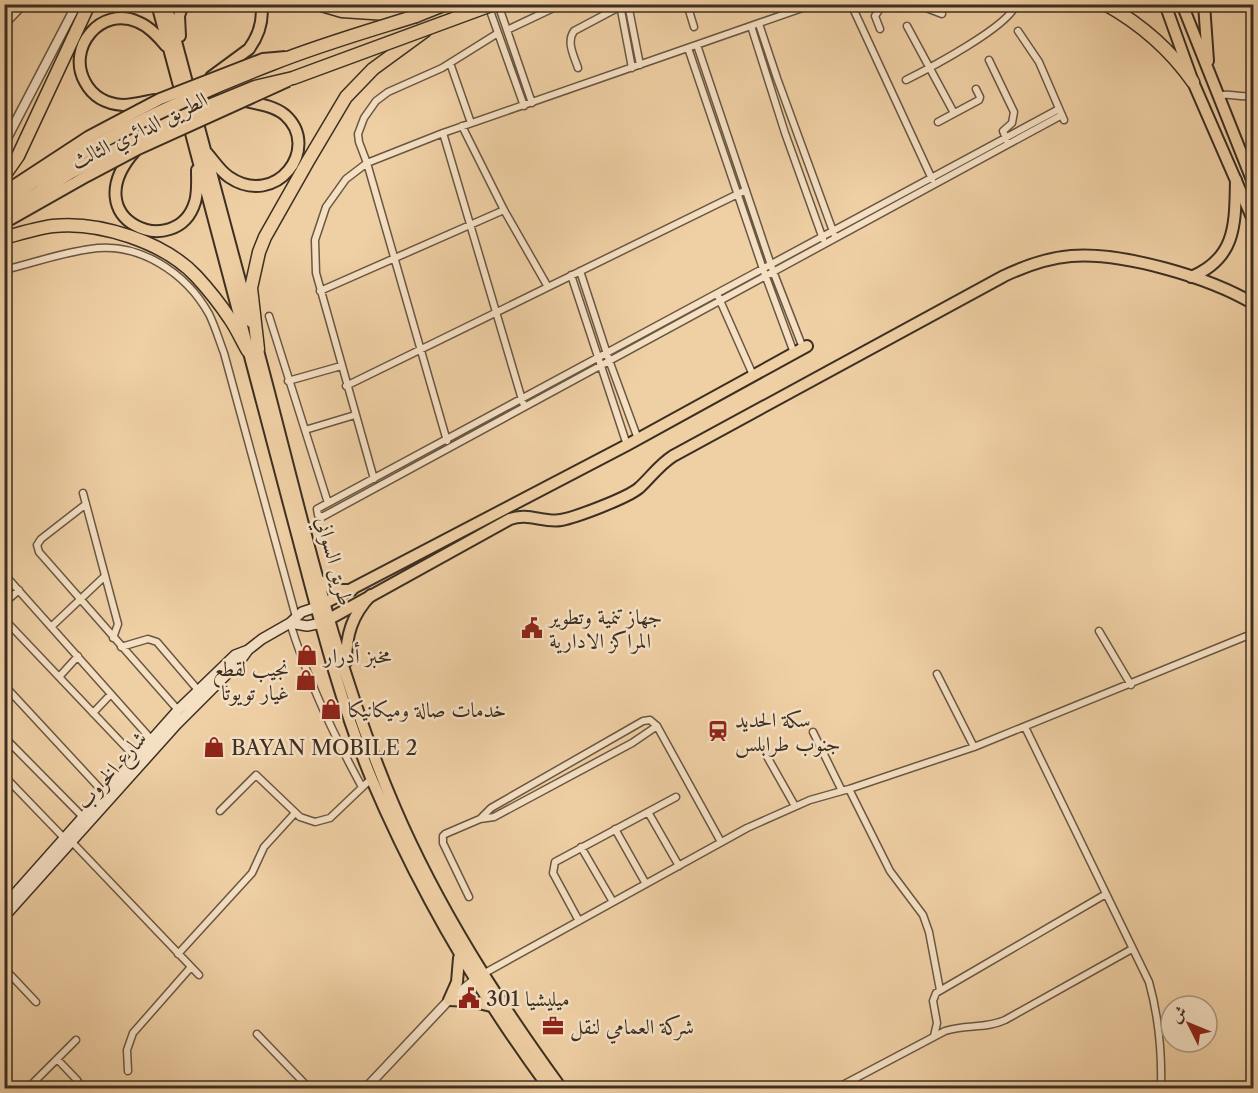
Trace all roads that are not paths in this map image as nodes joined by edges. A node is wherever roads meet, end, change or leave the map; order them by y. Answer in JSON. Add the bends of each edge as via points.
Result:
{"nodes":[{"id":1,"x":23,"y":4,"type":"edge"},
{"id":2,"x":77,"y":4,"type":"edge"},
{"id":3,"x":89,"y":4,"type":"edge"},
{"id":4,"x":157,"y":4,"type":"edge"},
{"id":5,"x":166,"y":4,"type":"edge"},
{"id":6,"x":183,"y":4,"type":"edge"},
{"id":7,"x":261,"y":4,"type":"edge"},
{"id":8,"x":318,"y":4,"type":"edge"},
{"id":9,"x":446,"y":4,"type":"edge"},
{"id":10,"x":488,"y":4,"type":"edge"},
{"id":11,"x":496,"y":4,"type":"edge"},
{"id":12,"x":562,"y":4,"type":"edge"},
{"id":13,"x":641,"y":4,"type":"edge"},
{"id":14,"x":687,"y":4,"type":"edge"},
{"id":15,"x":814,"y":4,"type":"edge"},
{"id":16,"x":851,"y":4,"type":"edge"},
{"id":17,"x":883,"y":4,"type":"edge"},
{"id":18,"x":916,"y":4,"type":"edge"},
{"id":19,"x":1016,"y":4,"type":"edge"},
{"id":20,"x":1105,"y":4,"type":"edge"},
{"id":21,"x":1165,"y":4,"type":"edge"},
{"id":22,"x":1182,"y":4,"type":"edge"},
{"id":23,"x":1204,"y":4,"type":"edge"},
{"id":24,"x":624,"y":6,"type":"edge"},
{"id":25,"x":942,"y":15,"type":"dead end"},
{"id":26,"x":416,"y":16,"type":"junction"},
{"id":27,"x":4,"y":24,"type":"edge"},
{"id":28,"x":759,"y":24,"type":"junction"},
{"id":29,"x":907,"y":26,"type":"dead end"},
{"id":30,"x":430,"y":27,"type":"junction"},
{"id":31,"x":694,"y":27,"type":"dead end"},
{"id":32,"x":751,"y":27,"type":"junction"},
{"id":33,"x":880,"y":29,"type":"dead end"},
{"id":34,"x":507,"y":30,"type":"junction"},
{"id":35,"x":1018,"y":31,"type":"dead end"},
{"id":36,"x":498,"y":33,"type":"junction"},
{"id":37,"x":697,"y":45,"type":"junction"},
{"id":38,"x":688,"y":48,"type":"junction"},
{"id":39,"x":170,"y":51,"type":"junction"},
{"id":40,"x":289,"y":57,"type":"junction"},
{"id":41,"x":989,"y":60,"type":"dead end"},
{"id":42,"x":450,"y":63,"type":"junction"},
{"id":43,"x":640,"y":65,"type":"junction"},
{"id":44,"x":578,"y":68,"type":"dead end"},
{"id":45,"x":632,"y":68,"type":"junction"},
{"id":46,"x":930,"y":68,"type":"junction"},
{"id":47,"x":1209,"y":73,"type":"junction"},
{"id":48,"x":211,"y":77,"type":"junction"},
{"id":49,"x":293,"y":78,"type":"junction"},
{"id":50,"x":906,"y":80,"type":"dead end"},
{"id":51,"x":186,"y":81,"type":"junction"},
{"id":52,"x":1193,"y":82,"type":"junction"},
{"id":53,"x":976,"y":89,"type":"dead end"},
{"id":54,"x":1254,"y":95,"type":"edge"},
{"id":55,"x":1218,"y":96,"type":"junction"},
{"id":56,"x":160,"y":99,"type":"junction"},
{"id":57,"x":245,"y":102,"type":"junction"},
{"id":58,"x":532,"y":103,"type":"junction"},
{"id":59,"x":524,"y":106,"type":"junction"},
{"id":60,"x":954,"y":113,"type":"junction"},
{"id":61,"x":938,"y":122,"type":"dead end"},
{"id":62,"x":471,"y":123,"type":"junction"},
{"id":63,"x":462,"y":126,"type":"junction"},
{"id":64,"x":442,"y":133,"type":"junction"},
{"id":65,"x":1007,"y":141,"type":"junction"},
{"id":66,"x":4,"y":144,"type":"edge"},
{"id":67,"x":136,"y":150,"type":"junction"},
{"id":68,"x":201,"y":153,"type":"junction"},
{"id":69,"x":367,"y":163,"type":"junction"},
{"id":70,"x":4,"y":176,"type":"edge"},
{"id":71,"x":932,"y":178,"type":"junction"},
{"id":72,"x":1236,"y":180,"type":"junction"},
{"id":73,"x":935,"y":185,"type":"junction"},
{"id":74,"x":1254,"y":186,"type":"edge"},
{"id":75,"x":746,"y":190,"type":"junction"},
{"id":76,"x":4,"y":192,"type":"edge"},
{"id":77,"x":737,"y":194,"type":"junction"},
{"id":78,"x":4,"y":201,"type":"edge"},
{"id":79,"x":504,"y":210,"type":"junction"},
{"id":80,"x":4,"y":215,"type":"edge"},
{"id":81,"x":1254,"y":222,"type":"edge"},
{"id":82,"x":4,"y":223,"type":"edge"},
{"id":83,"x":470,"y":226,"type":"junction"},
{"id":84,"x":834,"y":235,"type":"junction"},
{"id":85,"x":4,"y":238,"type":"edge"},
{"id":86,"x":824,"y":240,"type":"junction"},
{"id":87,"x":395,"y":260,"type":"junction"},
{"id":88,"x":772,"y":268,"type":"junction"},
{"id":89,"x":4,"y":270,"type":"edge"},
{"id":90,"x":580,"y":271,"type":"junction"},
{"id":91,"x":764,"y":272,"type":"junction"},
{"id":92,"x":571,"y":275,"type":"junction"},
{"id":93,"x":1191,"y":277,"type":"junction"},
{"id":94,"x":548,"y":288,"type":"junction"},
{"id":95,"x":320,"y":291,"type":"junction"},
{"id":96,"x":719,"y":297,"type":"junction"},
{"id":97,"x":1254,"y":304,"type":"edge"},
{"id":98,"x":496,"y":312,"type":"junction"},
{"id":99,"x":268,"y":316,"type":"dead end"},
{"id":100,"x":421,"y":349,"type":"junction"},
{"id":101,"x":801,"y":349,"type":"junction"},
{"id":102,"x":253,"y":350,"type":"junction"},
{"id":103,"x":608,"y":357,"type":"junction"},
{"id":104,"x":599,"y":362,"type":"junction"},
{"id":105,"x":341,"y":366,"type":"junction"},
{"id":106,"x":753,"y":375,"type":"junction"},
{"id":107,"x":288,"y":381,"type":"junction"},
{"id":108,"x":346,"y":386,"type":"junction"},
{"id":109,"x":523,"y":402,"type":"junction"},
{"id":110,"x":355,"y":415,"type":"junction"},
{"id":111,"x":304,"y":430,"type":"junction"},
{"id":112,"x":638,"y":439,"type":"junction"},
{"id":113,"x":448,"y":443,"type":"junction"},
{"id":114,"x":627,"y":445,"type":"junction"},
{"id":115,"x":374,"y":479,"type":"junction"},
{"id":116,"x":83,"y":493,"type":"dead end"},
{"id":117,"x":328,"y":503,"type":"junction"},
{"id":118,"x":86,"y":504,"type":"junction"},
{"id":119,"x":457,"y":534,"type":"junction"},
{"id":120,"x":461,"y":545,"type":"junction"},
{"id":121,"x":4,"y":574,"type":"edge"},
{"id":122,"x":105,"y":576,"type":"junction"},
{"id":123,"x":320,"y":581,"type":"junction"},
{"id":124,"x":19,"y":590,"type":"junction"},
{"id":125,"x":352,"y":590,"type":"junction"},
{"id":126,"x":371,"y":596,"type":"junction"},
{"id":127,"x":80,"y":600,"type":"junction"},
{"id":128,"x":4,"y":603,"type":"edge"},
{"id":129,"x":321,"y":606,"type":"junction"},
{"id":130,"x":4,"y":619,"type":"edge"},
{"id":131,"x":293,"y":620,"type":"junction"},
{"id":132,"x":326,"y":621,"type":"junction"},
{"id":133,"x":51,"y":627,"type":"junction"},
{"id":134,"x":1099,"y":631,"type":"dead end"},
{"id":135,"x":1254,"y":633,"type":"edge"},
{"id":136,"x":113,"y":638,"type":"junction"},
{"id":137,"x":121,"y":647,"type":"junction"},
{"id":138,"x":248,"y":650,"type":"junction"},
{"id":139,"x":78,"y":656,"type":"junction"},
{"id":140,"x":937,"y":674,"type":"dead end"},
{"id":141,"x":347,"y":675,"type":"junction"},
{"id":142,"x":59,"y":676,"type":"junction"},
{"id":143,"x":4,"y":685,"type":"edge"},
{"id":144,"x":1131,"y":685,"type":"junction"},
{"id":145,"x":198,"y":690,"type":"junction"},
{"id":146,"x":111,"y":694,"type":"junction"},
{"id":147,"x":178,"y":710,"type":"junction"},
{"id":148,"x":93,"y":713,"type":"junction"},
{"id":149,"x":174,"y":721,"type":"junction"},
{"id":150,"x":657,"y":726,"type":"junction"},
{"id":151,"x":1025,"y":727,"type":"junction"},
{"id":152,"x":813,"y":732,"type":"dead end"},
{"id":153,"x":4,"y":736,"type":"edge"},
{"id":154,"x":151,"y":739,"type":"junction"},
{"id":155,"x":974,"y":747,"type":"junction"},
{"id":156,"x":765,"y":753,"type":"dead end"},
{"id":157,"x":136,"y":758,"type":"junction"},
{"id":158,"x":372,"y":778,"type":"junction"},
{"id":159,"x":10,"y":782,"type":"dead end"},
{"id":160,"x":362,"y":787,"type":"junction"},
{"id":161,"x":849,"y":789,"type":"junction"},
{"id":162,"x":842,"y":791,"type":"junction"},
{"id":163,"x":105,"y":794,"type":"junction"},
{"id":164,"x":384,"y":794,"type":"junction"},
{"id":165,"x":676,"y":797,"type":"dead end"},
{"id":166,"x":795,"y":806,"type":"junction"},
{"id":167,"x":220,"y":811,"type":"dead end"},
{"id":168,"x":648,"y":812,"type":"junction"},
{"id":169,"x":295,"y":813,"type":"junction"},
{"id":170,"x":84,"y":818,"type":"junction"},
{"id":171,"x":480,"y":819,"type":"junction"},
{"id":172,"x":615,"y":830,"type":"junction"},
{"id":173,"x":69,"y":841,"type":"junction"},
{"id":174,"x":721,"y":842,"type":"junction"},
{"id":175,"x":581,"y":847,"type":"junction"},
{"id":176,"x":679,"y":866,"type":"junction"},
{"id":177,"x":646,"y":884,"type":"junction"},
{"id":178,"x":1106,"y":894,"type":"junction"},
{"id":179,"x":469,"y":897,"type":"dead end"},
{"id":180,"x":613,"y":902,"type":"junction"},
{"id":181,"x":4,"y":906,"type":"edge"},
{"id":182,"x":4,"y":917,"type":"edge"},
{"id":183,"x":579,"y":921,"type":"junction"},
{"id":184,"x":1132,"y":949,"type":"junction"},
{"id":185,"x":458,"y":951,"type":"junction"},
{"id":186,"x":178,"y":954,"type":"junction"},
{"id":187,"x":191,"y":967,"type":"junction"},
{"id":188,"x":4,"y":968,"type":"edge"},
{"id":189,"x":199,"y":975,"type":"dead end"},
{"id":190,"x":479,"y":977,"type":"junction"},
{"id":191,"x":940,"y":990,"type":"junction"},
{"id":192,"x":449,"y":999,"type":"junction"},
{"id":193,"x":36,"y":1002,"type":"dead end"},
{"id":194,"x":491,"y":1006,"type":"junction"},
{"id":195,"x":257,"y":1034,"type":"dead end"},
{"id":196,"x":934,"y":1036,"type":"junction"},
{"id":197,"x":76,"y":1040,"type":"dead end"},
{"id":198,"x":57,"y":1059,"type":"junction"},
{"id":199,"x":128,"y":1071,"type":"dead end"},
{"id":200,"x":28,"y":1089,"type":"edge"},
{"id":201,"x":82,"y":1089,"type":"edge"},
{"id":202,"x":309,"y":1089,"type":"edge"},
{"id":203,"x":366,"y":1089,"type":"edge"},
{"id":204,"x":549,"y":1089,"type":"edge"},
{"id":205,"x":561,"y":1089,"type":"edge"},
{"id":206,"x":837,"y":1089,"type":"edge"},
{"id":207,"x":1161,"y":1089,"type":"edge"}],
"edges":[{"from":1,"to":27,"type":"street"},
{"from":2,"to":66,"type":"street"},
{"from":3,"to":70,"type":"highway","via":[[18,156]]},
{"from":4,"to":39,"type":"main road","name":"طريق السواني"},
{"from":5,"to":51,"type":"main road","name":"طريق السواني"},
{"from":6,"to":51,"type":"main road","via":[[179,24]]},
{"from":7,"to":48,"type":"main road","via":[[261,24],[249,49]]},
{"from":8,"to":26,"type":"highway","via":[[342,10]]},
{"from":9,"to":26,"type":"highway","name":"الطريق الدائري الثالث"},
{"from":10,"to":36,"type":"street"},
{"from":11,"to":30,"type":"highway","name":"الطريق الدائري الثالث","bridge":true},
{"from":11,"to":34,"type":"street"},
{"from":12,"to":34,"type":"street"},
{"from":13,"to":24,"type":"street"},
{"from":14,"to":31,"type":"street"},
{"from":15,"to":28,"type":"street"},
{"from":16,"to":71,"type":"street"},
{"from":17,"to":33,"type":"street","via":[[875,16]]},
{"from":18,"to":25,"type":"street"},
{"from":19,"to":46,"type":"street","via":[[1007,18]]},
{"from":20,"to":52,"type":"highway","via":[[1151,34]]},
{"from":21,"to":52,"type":"main road"},
{"from":22,"to":47,"type":"main road"},
{"from":23,"to":47,"type":"main road"},
{"from":24,"to":43,"type":"street"},
{"from":24,"to":44,"type":"street","via":[[574,31],[571,44]]},
{"from":24,"to":45,"type":"street"},
{"from":26,"to":40,"type":"highway","name":"الطريق الدائري الثالث","bridge":true},
{"from":28,"to":32,"type":"street"},
{"from":28,"to":84,"type":"street"},
{"from":29,"to":46,"type":"street"},
{"from":30,"to":49,"type":"highway","name":"الطريق الدائري الثالث","bridge":true},
{"from":30,"to":102,"type":"highway","bridge":true,"via":[[363,78],[346,97],[308,160],[262,244],[253,272]]},
{"from":32,"to":37,"type":"street"},
{"from":32,"to":86,"type":"street"},
{"from":34,"to":58,"type":"street"},
{"from":35,"to":65,"type":"street","via":[[1039,63],[1062,115]]},
{"from":36,"to":42,"type":"street"},
{"from":36,"to":59,"type":"street"},
{"from":37,"to":38,"type":"street"},
{"from":37,"to":75,"type":"street"},
{"from":38,"to":43,"type":"street"},
{"from":38,"to":77,"type":"street"},
{"from":39,"to":56,"type":"main road","bridge":true,"via":[[147,26],[121,18],[95,27],[84,42],[79,59],[83,77],[101,100],[131,105]]},
{"from":39,"to":68,"type":"main road","name":"طريق السواني"},
{"from":40,"to":48,"type":"main road","name":"الطريق الدائري الثالث","bridge":true,"via":[[263,59]]},
{"from":40,"to":78,"type":"highway","name":"الطريق الدائري الثالث","bridge":true,"via":[[128,127]]},
{"from":41,"to":65,"type":"street","via":[[1014,112],[1012,123],[1003,131]]},
{"from":42,"to":62,"type":"street"},
{"from":42,"to":69,"type":"street","via":[[388,92],[372,106],[358,134]]},
{"from":43,"to":45,"type":"street"},
{"from":45,"to":58,"type":"street"},
{"from":46,"to":50,"type":"street"},
{"from":46,"to":60,"type":"street"},
{"from":47,"to":55,"type":"main road"},
{"from":48,"to":56,"type":"main road","name":"الطريق الدائري الثالث","bridge":true},
{"from":49,"to":57,"type":"main road","name":"الطريق الدائري الثالث","bridge":true},
{"from":49,"to":80,"type":"highway","name":"الطريق الدائري الثالث","bridge":true,"via":[[231,96],[149,132],[49,185]]},
{"from":51,"to":68,"type":"main road","name":"طريق السواني"},
{"from":52,"to":72,"type":"main road"},
{"from":53,"to":60,"type":"street","via":[[979,100]]},
{"from":54,"to":55,"type":"street"},
{"from":55,"to":74,"type":"main road"},
{"from":56,"to":76,"type":"main road","name":"الطريق الدائري الثالث","bridge":true,"via":[[88,137]]},
{"from":57,"to":67,"type":"main road","name":"الطريق الدائري الثالث","bridge":true},
{"from":57,"to":68,"type":"main road","via":[[271,108],[289,120],[298,148],[290,169],[273,183],[247,184],[229,177]]},
{"from":58,"to":59,"type":"street"},
{"from":59,"to":62,"type":"street"},
{"from":60,"to":61,"type":"street"},
{"from":62,"to":63,"type":"street"},
{"from":63,"to":64,"type":"street"},
{"from":63,"to":79,"type":"street"},
{"from":64,"to":69,"type":"street"},
{"from":64,"to":83,"type":"street"},
{"from":65,"to":71,"type":"street"},
{"from":65,"to":73,"type":"street"},
{"from":67,"to":68,"type":"main road","via":[[116,180],[115,200],[134,225],[154,231],[175,226],[190,212],[197,192]]},
{"from":67,"to":82,"type":"main road","name":"الطريق الدائري الثالث","bridge":true},
{"from":68,"to":102,"type":"main road","name":"طريق السواني"},
{"from":69,"to":87,"type":"street"},
{"from":69,"to":95,"type":"street","via":[[335,192],[319,223],[314,255]]},
{"from":71,"to":73,"type":"street"},
{"from":71,"to":84,"type":"street"},
{"from":72,"to":81,"type":"main road"},
{"from":72,"to":93,"type":"main road","via":[[1231,239],[1214,263]]},
{"from":73,"to":84,"type":"street"},
{"from":75,"to":77,"type":"street"},
{"from":75,"to":88,"type":"street"},
{"from":77,"to":90,"type":"street"},
{"from":77,"to":91,"type":"street"},
{"from":79,"to":83,"type":"street"},
{"from":79,"to":94,"type":"street"},
{"from":83,"to":87,"type":"street"},
{"from":83,"to":98,"type":"street"},
{"from":84,"to":86,"type":"street"},
{"from":85,"to":102,"type":"highway","via":[[31,230],[74,226],[112,232],[150,245],[195,274]]},
{"from":86,"to":88,"type":"street"},
{"from":87,"to":95,"type":"street"},
{"from":87,"to":100,"type":"street"},
{"from":88,"to":91,"type":"street"},
{"from":88,"to":101,"type":"street"},
{"from":89,"to":131,"type":"street","via":[[91,249],[118,249],[156,261],[194,293],[210,317],[224,353]]},
{"from":90,"to":92,"type":"street"},
{"from":90,"to":103,"type":"street"},
{"from":91,"to":96,"type":"street"},
{"from":91,"to":101,"type":"street"},
{"from":92,"to":94,"type":"street"},
{"from":92,"to":104,"type":"street"},
{"from":93,"to":97,"type":"main road"},
{"from":93,"to":120,"type":"main road","via":[[1087,255],[1053,258],[1020,268],[673,456],[627,495],[563,519],[514,517]]},
{"from":94,"to":98,"type":"street"},
{"from":95,"to":105,"type":"street"},
{"from":96,"to":103,"type":"street"},
{"from":96,"to":106,"type":"street"},
{"from":98,"to":100,"type":"street"},
{"from":98,"to":109,"type":"street"},
{"from":99,"to":107,"type":"street"},
{"from":100,"to":108,"type":"street"},
{"from":100,"to":113,"type":"street"},
{"from":101,"to":106,"type":"main road"},
{"from":102,"to":123,"type":"main road","name":"طريق السواني"},
{"from":102,"to":129,"type":"main road","name":"طريق السواني"},
{"from":103,"to":104,"type":"street"},
{"from":103,"to":112,"type":"street"},
{"from":104,"to":109,"type":"street"},
{"from":104,"to":114,"type":"street"},
{"from":105,"to":107,"type":"street"},
{"from":105,"to":108,"type":"street"},
{"from":106,"to":112,"type":"main road"},
{"from":107,"to":111,"type":"street"},
{"from":108,"to":110,"type":"street"},
{"from":109,"to":113,"type":"street"},
{"from":110,"to":111,"type":"street"},
{"from":110,"to":115,"type":"street"},
{"from":111,"to":117,"type":"street"},
{"from":112,"to":114,"type":"main road"},
{"from":113,"to":115,"type":"street"},
{"from":113,"to":117,"type":"street","via":[[319,516],[317,509]]},
{"from":114,"to":119,"type":"main road"},
{"from":115,"to":117,"type":"street"},
{"from":116,"to":118,"type":"street"},
{"from":118,"to":122,"type":"street"},
{"from":118,"to":127,"type":"street","via":[[37,545]]},
{"from":119,"to":120,"type":"main road"},
{"from":119,"to":125,"type":"main road"},
{"from":120,"to":126,"type":"main road"},
{"from":121,"to":124,"type":"street"},
{"from":122,"to":127,"type":"street"},
{"from":122,"to":136,"type":"street","via":[[118,624]]},
{"from":123,"to":125,"type":"main road","via":[[334,590]]},
{"from":123,"to":129,"type":"main road","name":"طريق السواني"},
{"from":124,"to":128,"type":"street"},
{"from":124,"to":133,"type":"street"},
{"from":125,"to":129,"type":"main road"},
{"from":126,"to":132,"type":"main road"},
{"from":126,"to":141,"type":"main road","via":[[351,623],[346,647]]},
{"from":127,"to":133,"type":"street"},
{"from":127,"to":136,"type":"street"},
{"from":129,"to":131,"type":"main road","name":"شارع الخروب"},
{"from":129,"to":132,"type":"main road","name":"طريق السواني"},
{"from":130,"to":142,"type":"street"},
{"from":131,"to":132,"type":"main road","via":[[307,626]]},
{"from":131,"to":138,"type":"main road","name":"شارع الخروب"},
{"from":131,"to":160,"type":"street","via":[[301,659]]},
{"from":132,"to":141,"type":"main road","name":"طريق السواني"},
{"from":132,"to":158,"type":"main road","name":"طريق السواني","via":[[346,707]]},
{"from":133,"to":139,"type":"street"},
{"from":134,"to":144,"type":"street"},
{"from":135,"to":144,"type":"street"},
{"from":136,"to":137,"type":"street"},
{"from":137,"to":145,"type":"street","via":[[148,639],[157,642]]},
{"from":137,"to":147,"type":"street"},
{"from":138,"to":145,"type":"main road","name":"شارع الخروب","via":[[235,655]]},
{"from":138,"to":149,"type":"main road","name":"شارع الخروب"},
{"from":139,"to":142,"type":"street"},
{"from":139,"to":146,"type":"street"},
{"from":140,"to":155,"type":"street"},
{"from":141,"to":164,"type":"main road","name":"طريق السواني"},
{"from":142,"to":148,"type":"street"},
{"from":143,"to":163,"type":"street"},
{"from":144,"to":151,"type":"street"},
{"from":145,"to":147,"type":"main road","name":"شارع الخروب"},
{"from":146,"to":148,"type":"street"},
{"from":146,"to":154,"type":"street"},
{"from":147,"to":149,"type":"main road","name":"شارع الخروب"},
{"from":148,"to":157,"type":"street"},
{"from":149,"to":154,"type":"main road","name":"شارع الخروب"},
{"from":149,"to":173,"type":"main road","name":"شارع الخروب"},
{"from":150,"to":171,"type":"street","via":[[494,817]]},
{"from":150,"to":171,"type":"street","via":[[650,720],[643,721],[491,808]]},
{"from":150,"to":174,"type":"street"},
{"from":151,"to":155,"type":"street"},
{"from":151,"to":178,"type":"street"},
{"from":152,"to":162,"type":"street"},
{"from":153,"to":170,"type":"street"},
{"from":154,"to":157,"type":"main road","name":"شارع الخروب"},
{"from":155,"to":161,"type":"street"},
{"from":156,"to":166,"type":"street"},
{"from":157,"to":163,"type":"main road","name":"شارع الخروب"},
{"from":158,"to":160,"type":"street"},
{"from":158,"to":164,"type":"main road","name":"طريق السواني"},
{"from":159,"to":173,"type":"street"},
{"from":160,"to":169,"type":"street","via":[[326,821],[309,822]]},
{"from":161,"to":162,"type":"street"},
{"from":161,"to":191,"type":"street","via":[[890,871],[923,915]]},
{"from":162,"to":166,"type":"street"},
{"from":163,"to":170,"type":"main road","name":"شارع الخروب"},
{"from":164,"to":185,"type":"main road","name":"طريق السواني","via":[[417,877]]},
{"from":164,"to":190,"type":"main road","name":"طريق السواني"},
{"from":165,"to":168,"type":"street"},
{"from":166,"to":174,"type":"street"},
{"from":167,"to":169,"type":"street","via":[[256,775]]},
{"from":168,"to":172,"type":"street"},
{"from":168,"to":176,"type":"street"},
{"from":169,"to":186,"type":"street","via":[[264,847],[252,873]]},
{"from":170,"to":173,"type":"main road","name":"شارع الخروب"},
{"from":171,"to":179,"type":"street","via":[[445,834],[442,840]]},
{"from":172,"to":175,"type":"street"},
{"from":172,"to":177,"type":"street"},
{"from":173,"to":181,"type":"main road","name":"شارع الخروب"},
{"from":173,"to":182,"type":"main road","name":"شارع الخروب"},
{"from":173,"to":186,"type":"street"},
{"from":174,"to":176,"type":"street"},
{"from":175,"to":180,"type":"street"},
{"from":175,"to":183,"type":"street","via":[[555,862],[552,869]]},
{"from":176,"to":177,"type":"street"},
{"from":177,"to":180,"type":"street"},
{"from":178,"to":184,"type":"street"},
{"from":178,"to":191,"type":"street"},
{"from":180,"to":183,"type":"street"},
{"from":183,"to":190,"type":"street"},
{"from":184,"to":196,"type":"street","via":[[999,1023],[959,1027]]},
{"from":184,"to":207,"type":"street","via":[[1149,982],[1156,1011],[1161,1041]]},
{"from":185,"to":190,"type":"main road","name":"طريق السواني"},
{"from":185,"to":192,"type":"main road","via":[[459,972]]},
{"from":186,"to":187,"type":"street"},
{"from":187,"to":189,"type":"street"},
{"from":187,"to":199,"type":"street","via":[[133,1033],[127,1050]]},
{"from":188,"to":193,"type":"street"},
{"from":190,"to":192,"type":"street"},
{"from":190,"to":194,"type":"main road","name":"طريق السواني"},
{"from":190,"to":205,"type":"main road","name":"طريق السواني"},
{"from":191,"to":196,"type":"street","via":[[933,1000],[937,1020]]},
{"from":192,"to":194,"type":"main road"},
{"from":192,"to":203,"type":"street"},
{"from":194,"to":204,"type":"main road","name":"طريق السواني"},
{"from":195,"to":202,"type":"street"},
{"from":196,"to":206,"type":"street"},
{"from":197,"to":198,"type":"street"},
{"from":198,"to":200,"type":"street"},
{"from":198,"to":201,"type":"street"}]}
